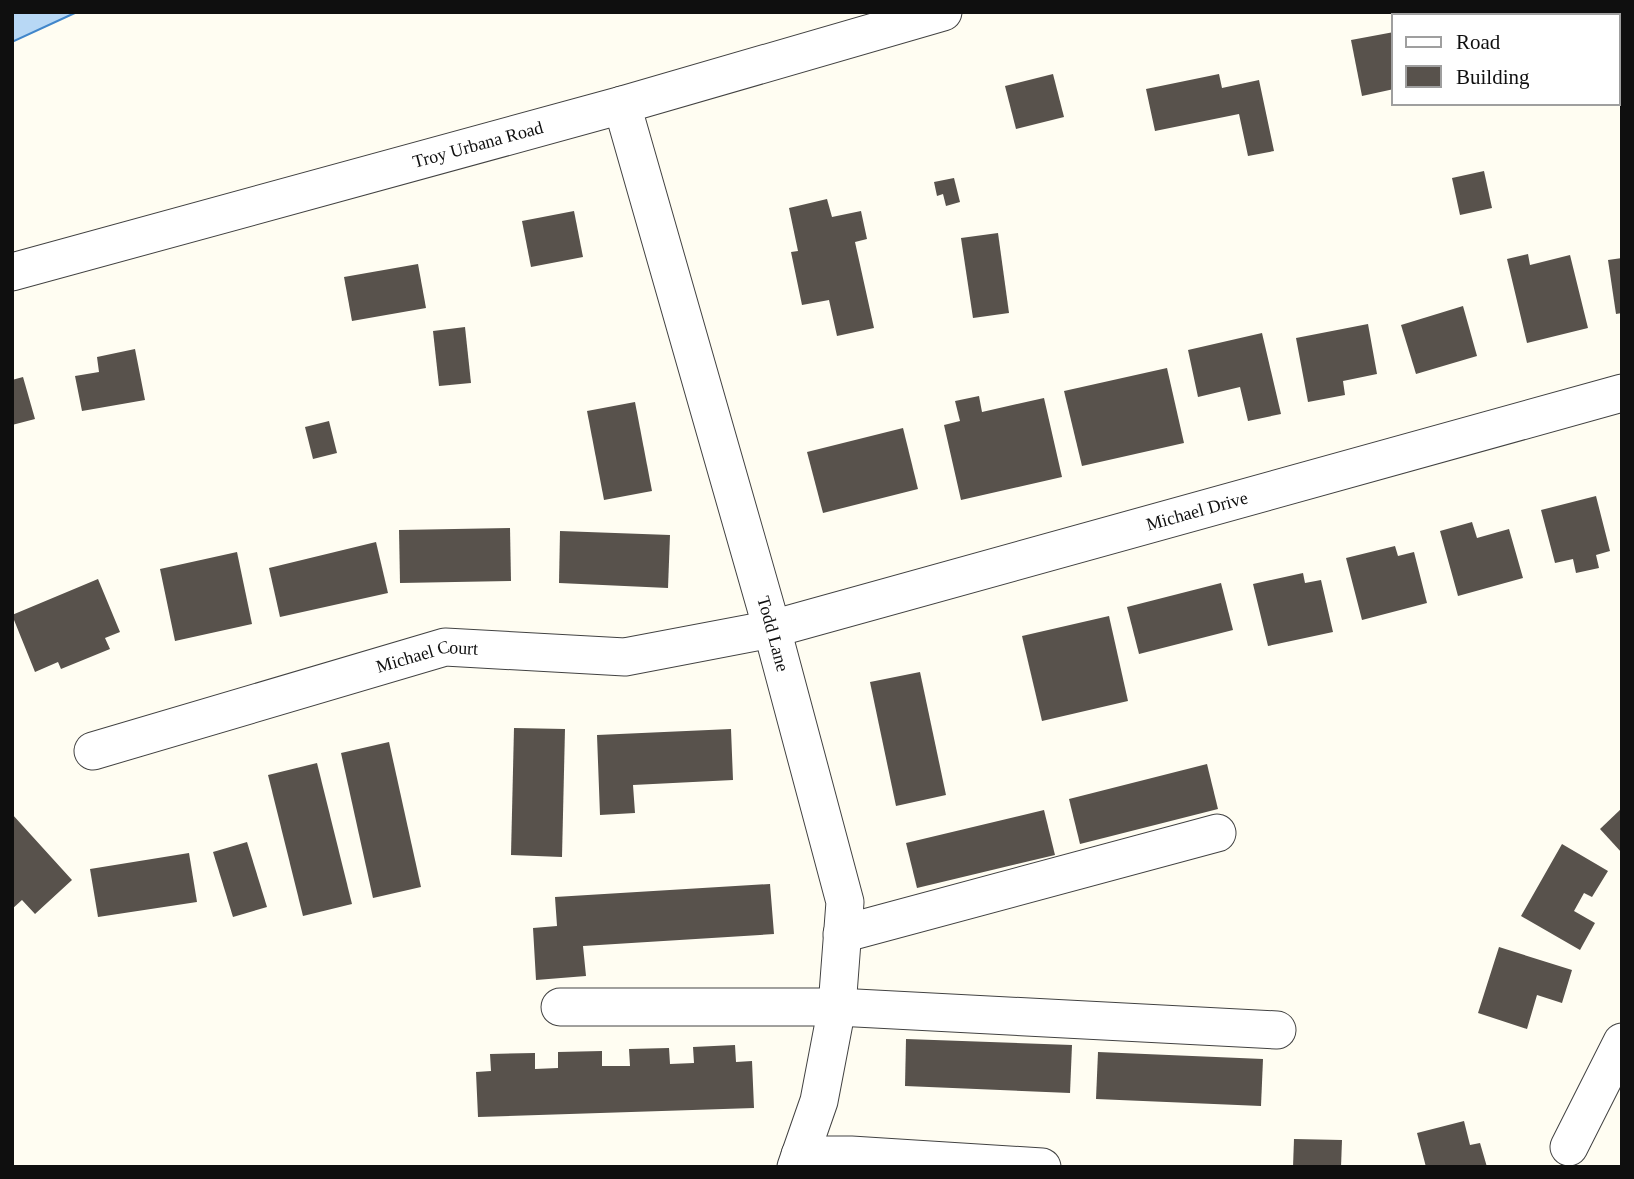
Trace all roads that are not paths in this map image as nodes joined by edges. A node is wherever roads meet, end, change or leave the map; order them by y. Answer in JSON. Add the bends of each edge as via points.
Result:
{"nodes":[{"id":1,"x":943,"y":12,"type":"edge"},
{"id":2,"x":622,"y":105,"type":"junction"},
{"id":3,"x":12,"y":272,"type":"edge"},
{"id":4,"x":1622,"y":393,"type":"edge"},
{"id":5,"x":772,"y":629,"type":"junction"},
{"id":6,"x":93,"y":751,"type":"dead end"},
{"id":7,"x":1217,"y":833,"type":"dead end"},
{"id":8,"x":842,"y":934,"type":"junction"},
{"id":9,"x":560,"y":1007,"type":"dead end"},
{"id":10,"x":836,"y":1007,"type":"junction"},
{"id":11,"x":1277,"y":1030,"type":"dead end"},
{"id":12,"x":1622,"y":1042,"type":"edge"},
{"id":13,"x":1569,"y":1147,"type":"dead end"},
{"id":14,"x":798,"y":1161,"type":"edge"},
{"id":15,"x":1042,"y":1167,"type":"edge"}],
"edges":[{"from":1,"to":2,"type":"street","name":"Troy Urbana Road"},
{"from":2,"to":3,"type":"street","name":"Troy Urbana Road"},
{"from":2,"to":5,"type":"street","name":"Todd Lane"},
{"from":4,"to":5,"type":"street","name":"Michael Drive"},
{"from":5,"to":6,"type":"street","name":"Michael Court","via":[[625,657],[444,648]]},
{"from":5,"to":8,"type":"street","name":"Todd Lane","via":[[845,902]]},
{"from":7,"to":8,"type":"street"},
{"from":8,"to":10,"type":"street","name":"Todd Lane"},
{"from":9,"to":10,"type":"street"},
{"from":10,"to":11,"type":"street"},
{"from":10,"to":14,"type":"street","name":"Todd Lane","via":[[819,1101]]},
{"from":12,"to":13,"type":"street"},
{"from":14,"to":15,"type":"street","via":[[852,1155]]}]}
